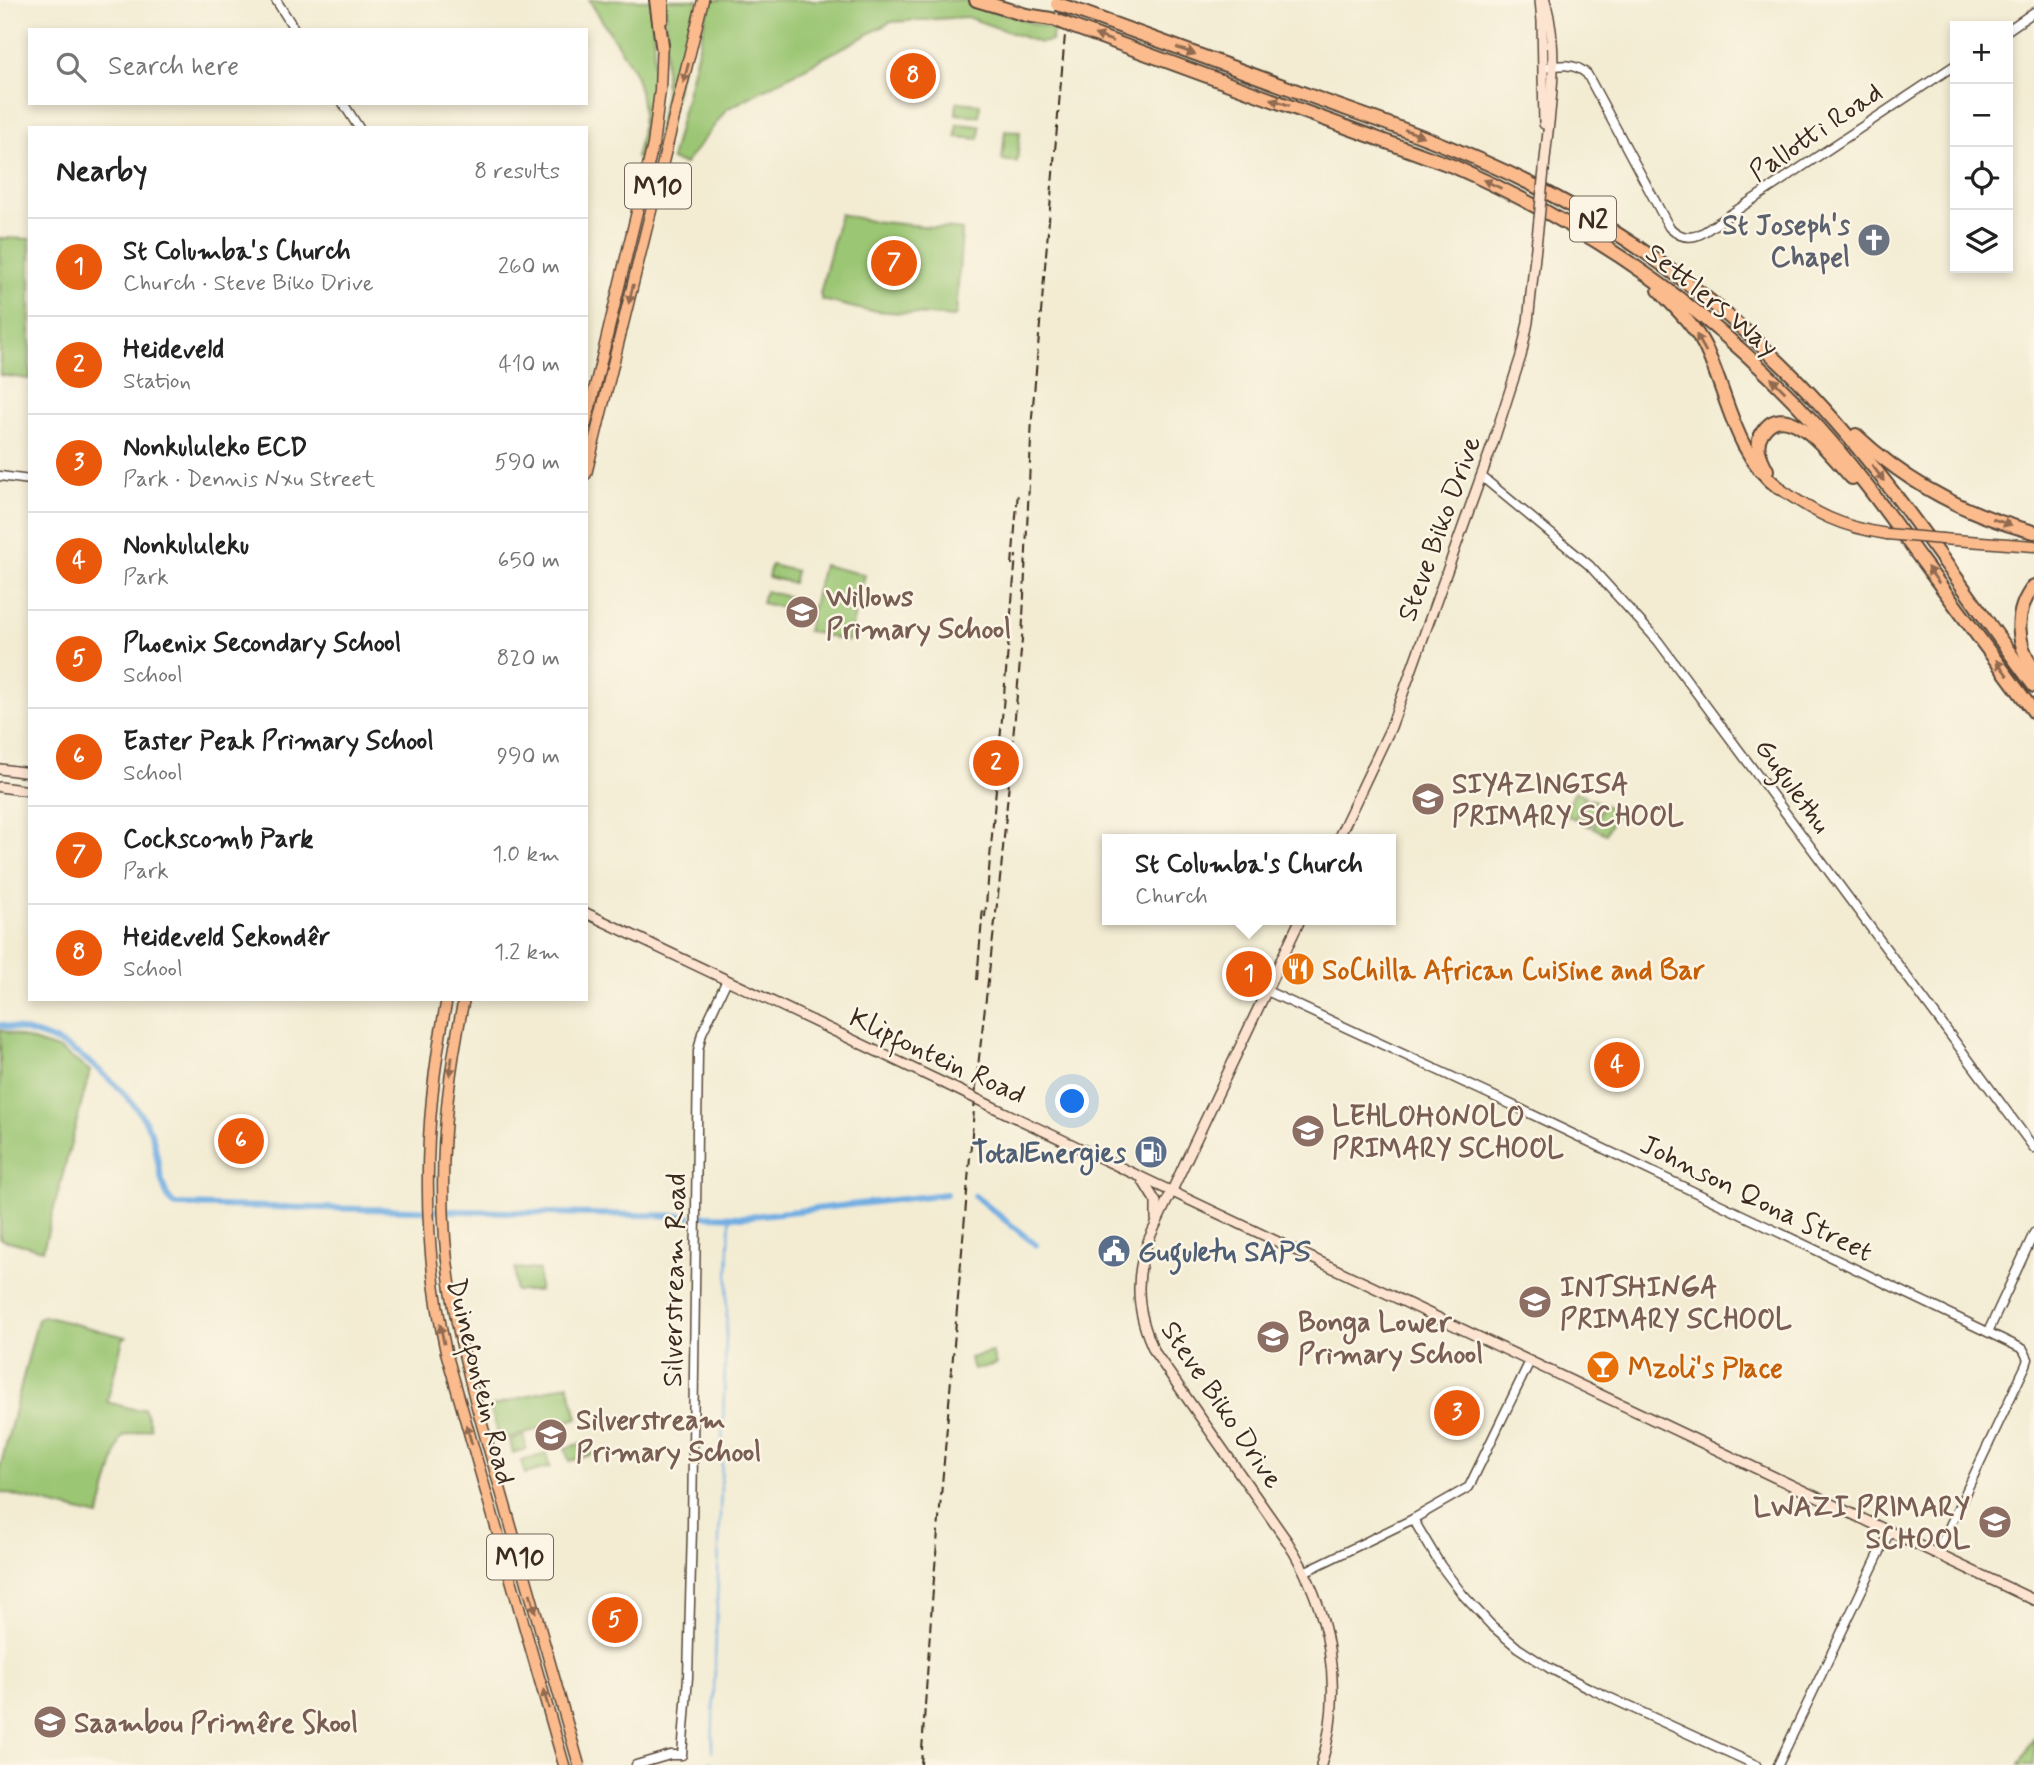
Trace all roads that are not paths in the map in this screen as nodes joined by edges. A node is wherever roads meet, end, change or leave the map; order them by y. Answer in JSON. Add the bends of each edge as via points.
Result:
{"nodes":[{"id":1,"x":276,"y":0,"type":"edge"},
{"id":2,"x":656,"y":0,"type":"edge"},
{"id":3,"x":663,"y":0,"type":"edge"},
{"id":4,"x":704,"y":0,"type":"edge"},
{"id":5,"x":976,"y":0,"type":"edge"},
{"id":6,"x":999,"y":0,"type":"edge"},
{"id":7,"x":1542,"y":0,"type":"edge"},
{"id":8,"x":1063,"y":4,"type":"edge"},
{"id":9,"x":2034,"y":12,"type":"edge"},
{"id":10,"x":1053,"y":20,"type":"junction"},
{"id":11,"x":2013,"y":27,"type":"edge"},
{"id":12,"x":294,"y":28,"type":"edge"},
{"id":13,"x":662,"y":45,"type":"junction"},
{"id":14,"x":1548,"y":67,"type":"junction"},
{"id":15,"x":1950,"y":68,"type":"edge"},
{"id":16,"x":344,"y":105,"type":"edge"},
{"id":17,"x":358,"y":126,"type":"edge"},
{"id":18,"x":1552,"y":215,"type":"junction"},
{"id":19,"x":1801,"y":385,"type":"junction"},
{"id":20,"x":590,"y":424,"type":"edge"},
{"id":21,"x":588,"y":449,"type":"edge"},
{"id":22,"x":0,"y":476,"type":"edge"},
{"id":23,"x":1483,"y":478,"type":"junction"},
{"id":24,"x":28,"y":480,"type":"edge"},
{"id":25,"x":1779,"y":488,"type":"junction"},
{"id":26,"x":1892,"y":530,"type":"junction"},
{"id":27,"x":2034,"y":532,"type":"edge"},
{"id":28,"x":2034,"y":546,"type":"edge"},
{"id":29,"x":2034,"y":586,"type":"edge"},
{"id":30,"x":2034,"y":670,"type":"edge"},
{"id":31,"x":2034,"y":686,"type":"edge"},
{"id":32,"x":2034,"y":712,"type":"edge"},
{"id":33,"x":0,"y":769,"type":"edge"},
{"id":34,"x":28,"y":773,"type":"edge"},
{"id":35,"x":0,"y":787,"type":"edge"},
{"id":36,"x":28,"y":791,"type":"edge"},
{"id":37,"x":1340,"y":834,"type":"edge"},
{"id":38,"x":588,"y":916,"type":"edge"},
{"id":39,"x":1298,"y":925,"type":"edge"},
{"id":40,"x":727,"y":980,"type":"junction"},
{"id":41,"x":1267,"y":991,"type":"junction"},
{"id":42,"x":447,"y":1001,"type":"edge"},
{"id":43,"x":464,"y":1001,"type":"edge"},
{"id":44,"x":2034,"y":1147,"type":"edge"},
{"id":45,"x":1142,"y":1178,"type":"junction"},
{"id":46,"x":1170,"y":1192,"type":"junction"},
{"id":47,"x":1156,"y":1224,"type":"junction"},
{"id":48,"x":2034,"y":1233,"type":"edge"},
{"id":49,"x":1988,"y":1332,"type":"junction"},
{"id":50,"x":1530,"y":1361,"type":"junction"},
{"id":51,"x":1413,"y":1519,"type":"junction"},
{"id":52,"x":1890,"y":1531,"type":"junction"},
{"id":53,"x":1937,"y":1553,"type":"junction"},
{"id":54,"x":1306,"y":1571,"type":"junction"},
{"id":55,"x":2034,"y":1600,"type":"edge"},
{"id":56,"x":564,"y":1765,"type":"edge"},
{"id":57,"x":579,"y":1765,"type":"edge"},
{"id":58,"x":636,"y":1765,"type":"edge"},
{"id":59,"x":1321,"y":1765,"type":"edge"},
{"id":60,"x":1756,"y":1765,"type":"edge"},
{"id":61,"x":1778,"y":1765,"type":"edge"}],
"edges":[{"from":1,"to":12,"type":"street"},
{"from":2,"to":13,"type":"highway"},
{"from":3,"to":13,"type":"main road","number":"M10"},
{"from":4,"to":20,"type":"main road","number":"M10","one_way":true},
{"from":5,"to":10,"type":"highway"},
{"from":6,"to":10,"type":"highway","name":"Settlers Way","number":"N2"},
{"from":7,"to":14,"type":"main road","name":"Steve Biko Drive"},
{"from":8,"to":19,"type":"highway","name":"Settlers Way","number":"N2","one_way":true,"via":[[1431,139],[1542,190],[1679,278],[1735,322]]},
{"from":9,"to":11,"type":"street"},
{"from":18,"to":10,"type":"highway","name":"Settlers Way","number":"N2","one_way":true,"bridge":true,"via":[[1427,156]]},
{"from":13,"to":20,"type":"main road","number":"M10","via":[[653,145]]},
{"from":14,"to":15,"type":"street","name":"Pallotti Road","via":[[1573,66],[1586,72],[1670,227],[1688,237],[1704,232]]},
{"from":14,"to":23,"type":"main road","name":"Steve Biko Drive","bridge":true,"via":[[1544,170],[1528,323]]},
{"from":16,"to":17,"type":"street"},
{"from":25,"to":18,"type":"highway","one_way":true,"via":[[1756,466],[1743,443],[1703,344],[1680,312],[1653,284]]},
{"from":26,"to":18,"type":"highway","name":"Settlers Way","number":"N2","one_way":true,"via":[[1825,435],[1741,349],[1647,274]]},
{"from":19,"to":27,"type":"highway","one_way":true,"via":[[1913,480],[1971,510]]},
{"from":19,"to":31,"type":"highway","name":"Settlers Way","number":"N2","one_way":true,"via":[[1875,469]]},
{"from":20,"to":21,"type":"main road","number":"M10"},
{"from":22,"to":24,"type":"street"},
{"from":23,"to":37,"type":"main road","name":"Steve Biko Drive","via":[[1391,727]]},
{"from":23,"to":44,"type":"street","name":"Gugulethu","via":[[1589,565],[1658,641]]},
{"from":25,"to":26,"type":"main road","via":[[1848,527]]},
{"from":25,"to":26,"type":"highway","via":[[1758,445],[1768,426],[1789,421],[1812,435]]},
{"from":26,"to":28,"type":"main road","bridge":true},
{"from":32,"to":26,"type":"highway","name":"Settlers Way","number":"N2","one_way":true},
{"from":29,"to":30,"type":"highway","via":[[2018,621],[2022,649]]},
{"from":33,"to":34,"type":"main road"},
{"from":35,"to":36,"type":"main road"},
{"from":38,"to":40,"type":"main road","name":"Klipfontein Road"},
{"from":39,"to":41,"type":"main road","name":"Steve Biko Drive"},
{"from":40,"to":45,"type":"main road","name":"Klipfontein Road","bridge":true},
{"from":40,"to":58,"type":"street","name":"Silverstream Road","via":[[698,1051],[692,1516],[682,1755]]},
{"from":41,"to":46,"type":"main road","name":"Steve Biko Drive"},
{"from":41,"to":49,"type":"street","name":"Johnson Qona Street"},
{"from":56,"to":42,"type":"main road","name":"Duinefontein Road","number":"M10","one_way":true,"via":[[446,1352],[434,1288],[427,1201],[430,1109]]},
{"from":43,"to":57,"type":"main road","name":"Duinefontein Road","number":"M10","one_way":true,"via":[[445,1137],[443,1202],[450,1281],[461,1349]]},
{"from":45,"to":46,"type":"main road","name":"Klipfontein Road"},
{"from":45,"to":47,"type":"main road","via":[[1156,1202]]},
{"from":46,"to":47,"type":"main road","name":"Steve Biko Drive"},
{"from":46,"to":50,"type":"main road","name":"Klipfontein Road"},
{"from":47,"to":54,"type":"main road","name":"Steve Biko Drive","via":[[1138,1286],[1148,1339]]},
{"from":48,"to":49,"type":"street"},
{"from":49,"to":53,"type":"street","name":"Johnson Qona Street","via":[[2021,1347],[2028,1360]]},
{"from":50,"to":51,"type":"street","via":[[1469,1488]]},
{"from":50,"to":52,"type":"main road","name":"Klipfontein Road"},
{"from":51,"to":54,"type":"street"},
{"from":51,"to":60,"type":"street","via":[[1455,1586],[1518,1648],[1566,1676]]},
{"from":52,"to":53,"type":"main road","name":"Klipfontein Road"},
{"from":52,"to":61,"type":"street"},
{"from":53,"to":55,"type":"main road","name":"Klipfontein Road"},
{"from":54,"to":59,"type":"main road","name":"Steve Biko Drive","via":[[1322,1615],[1332,1670],[1331,1718]]}]}
